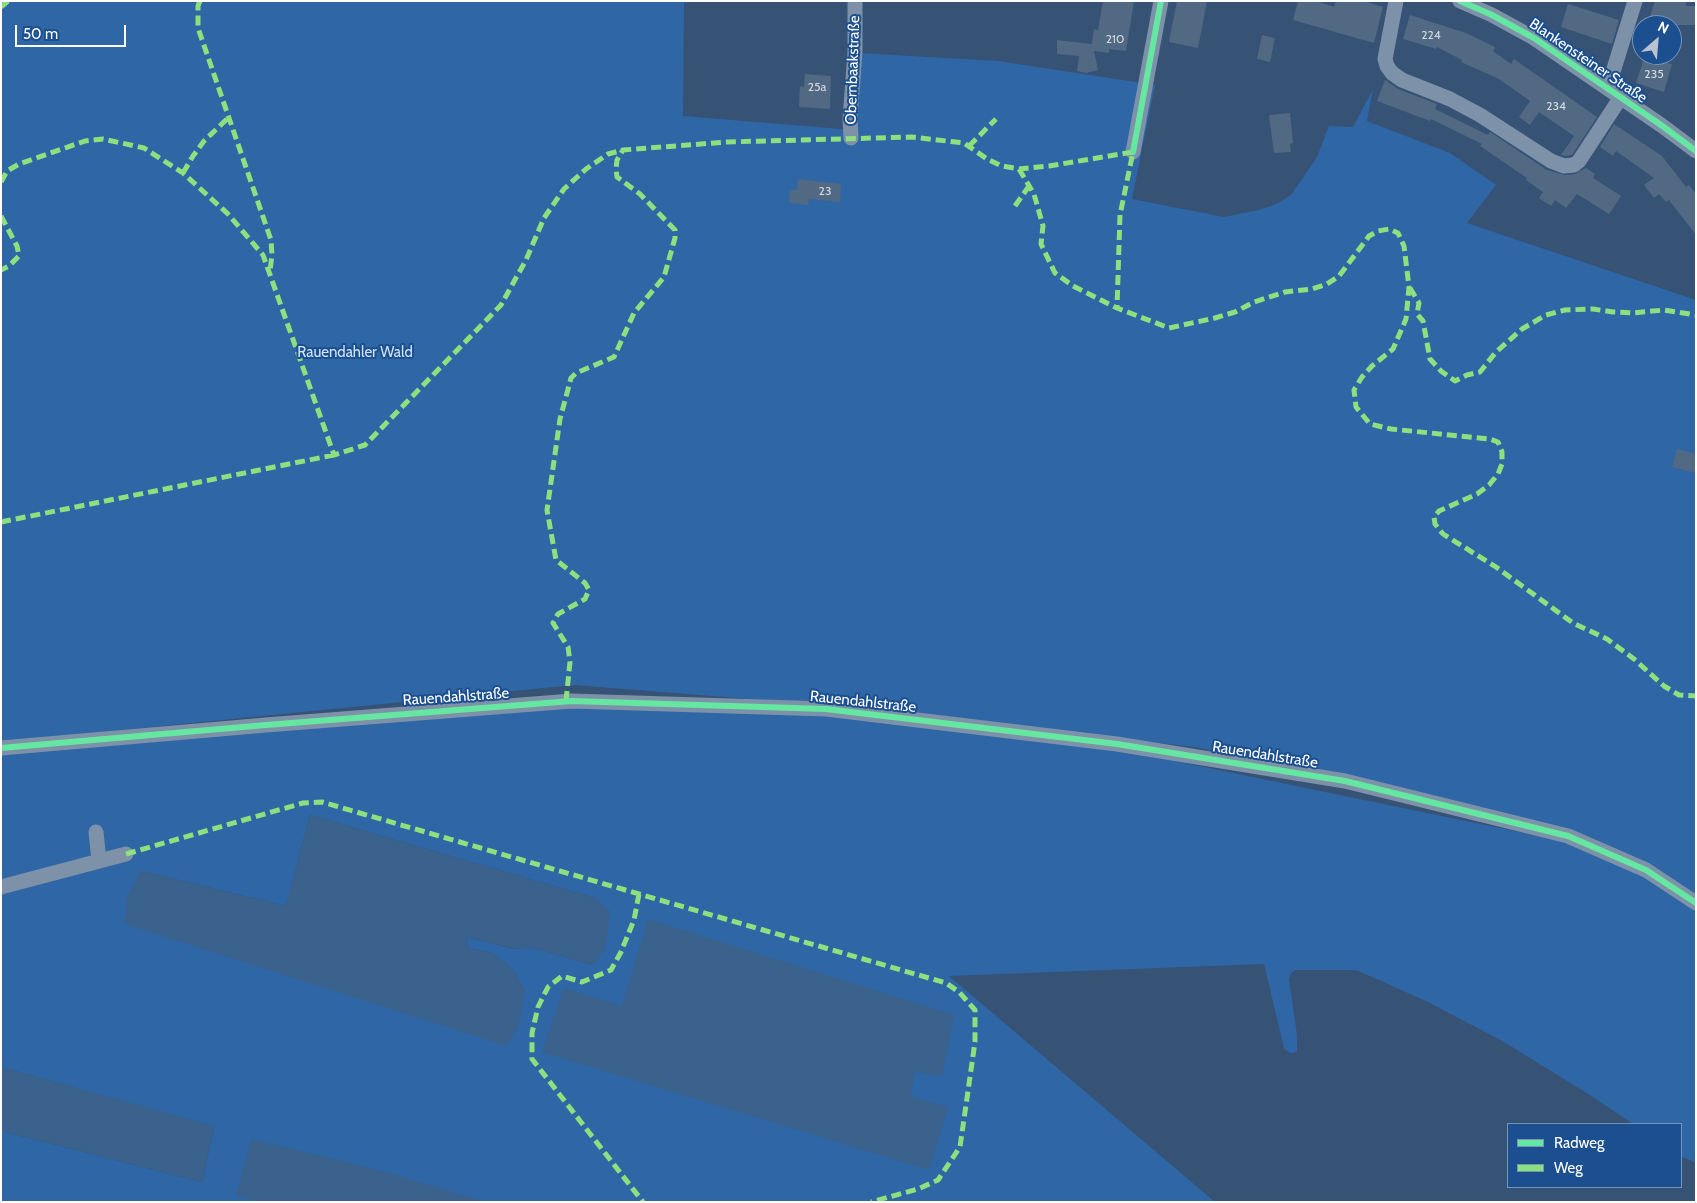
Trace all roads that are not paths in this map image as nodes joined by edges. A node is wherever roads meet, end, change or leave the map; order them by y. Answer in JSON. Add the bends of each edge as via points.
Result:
{"nodes":[{"id":1,"x":855,"y":1,"type":"edge"},
{"id":2,"x":1161,"y":1,"type":"edge"},
{"id":3,"x":1396,"y":1,"type":"edge"},
{"id":4,"x":1460,"y":1,"type":"edge"},
{"id":5,"x":1635,"y":1,"type":"edge"},
{"id":6,"x":1608,"y":88,"type":"junction"},
{"id":7,"x":1621,"y":97,"type":"junction"},
{"id":8,"x":851,"y":138,"type":"dead end"},
{"id":9,"x":1696,"y":151,"type":"edge"},
{"id":10,"x":1133,"y":152,"type":"dead end"},
{"id":11,"x":1,"y":748,"type":"edge"},
{"id":12,"x":96,"y":832,"type":"dead end"},
{"id":13,"x":126,"y":854,"type":"dead end"},
{"id":14,"x":99,"y":861,"type":"junction"},
{"id":15,"x":1,"y":887,"type":"edge"},
{"id":16,"x":1696,"y":903,"type":"edge"}],
"edges":[{"from":1,"to":8,"type":"street","name":"Obernbaakstraße"},
{"from":2,"to":10,"type":"street","via":[[1133,120]]},
{"from":3,"to":7,"type":"street","via":[[1385,59],[1392,73],[1450,98],[1550,161],[1564,166],[1579,161]]},
{"from":4,"to":6,"type":"street","name":"Blankensteiner Straße","via":[[1534,38]]},
{"from":5,"to":6,"type":"street"},
{"from":6,"to":7,"type":"street","name":"Blankensteiner Straße"},
{"from":7,"to":9,"type":"street","name":"Blankensteiner Straße"},
{"from":11,"to":16,"type":"street","name":"Rauendahlstraße","via":[[572,701],[826,709],[1117,744],[1345,781],[1568,836],[1646,870]]},
{"from":12,"to":14,"type":"street"},
{"from":13,"to":14,"type":"street"},
{"from":14,"to":15,"type":"street"}]}
